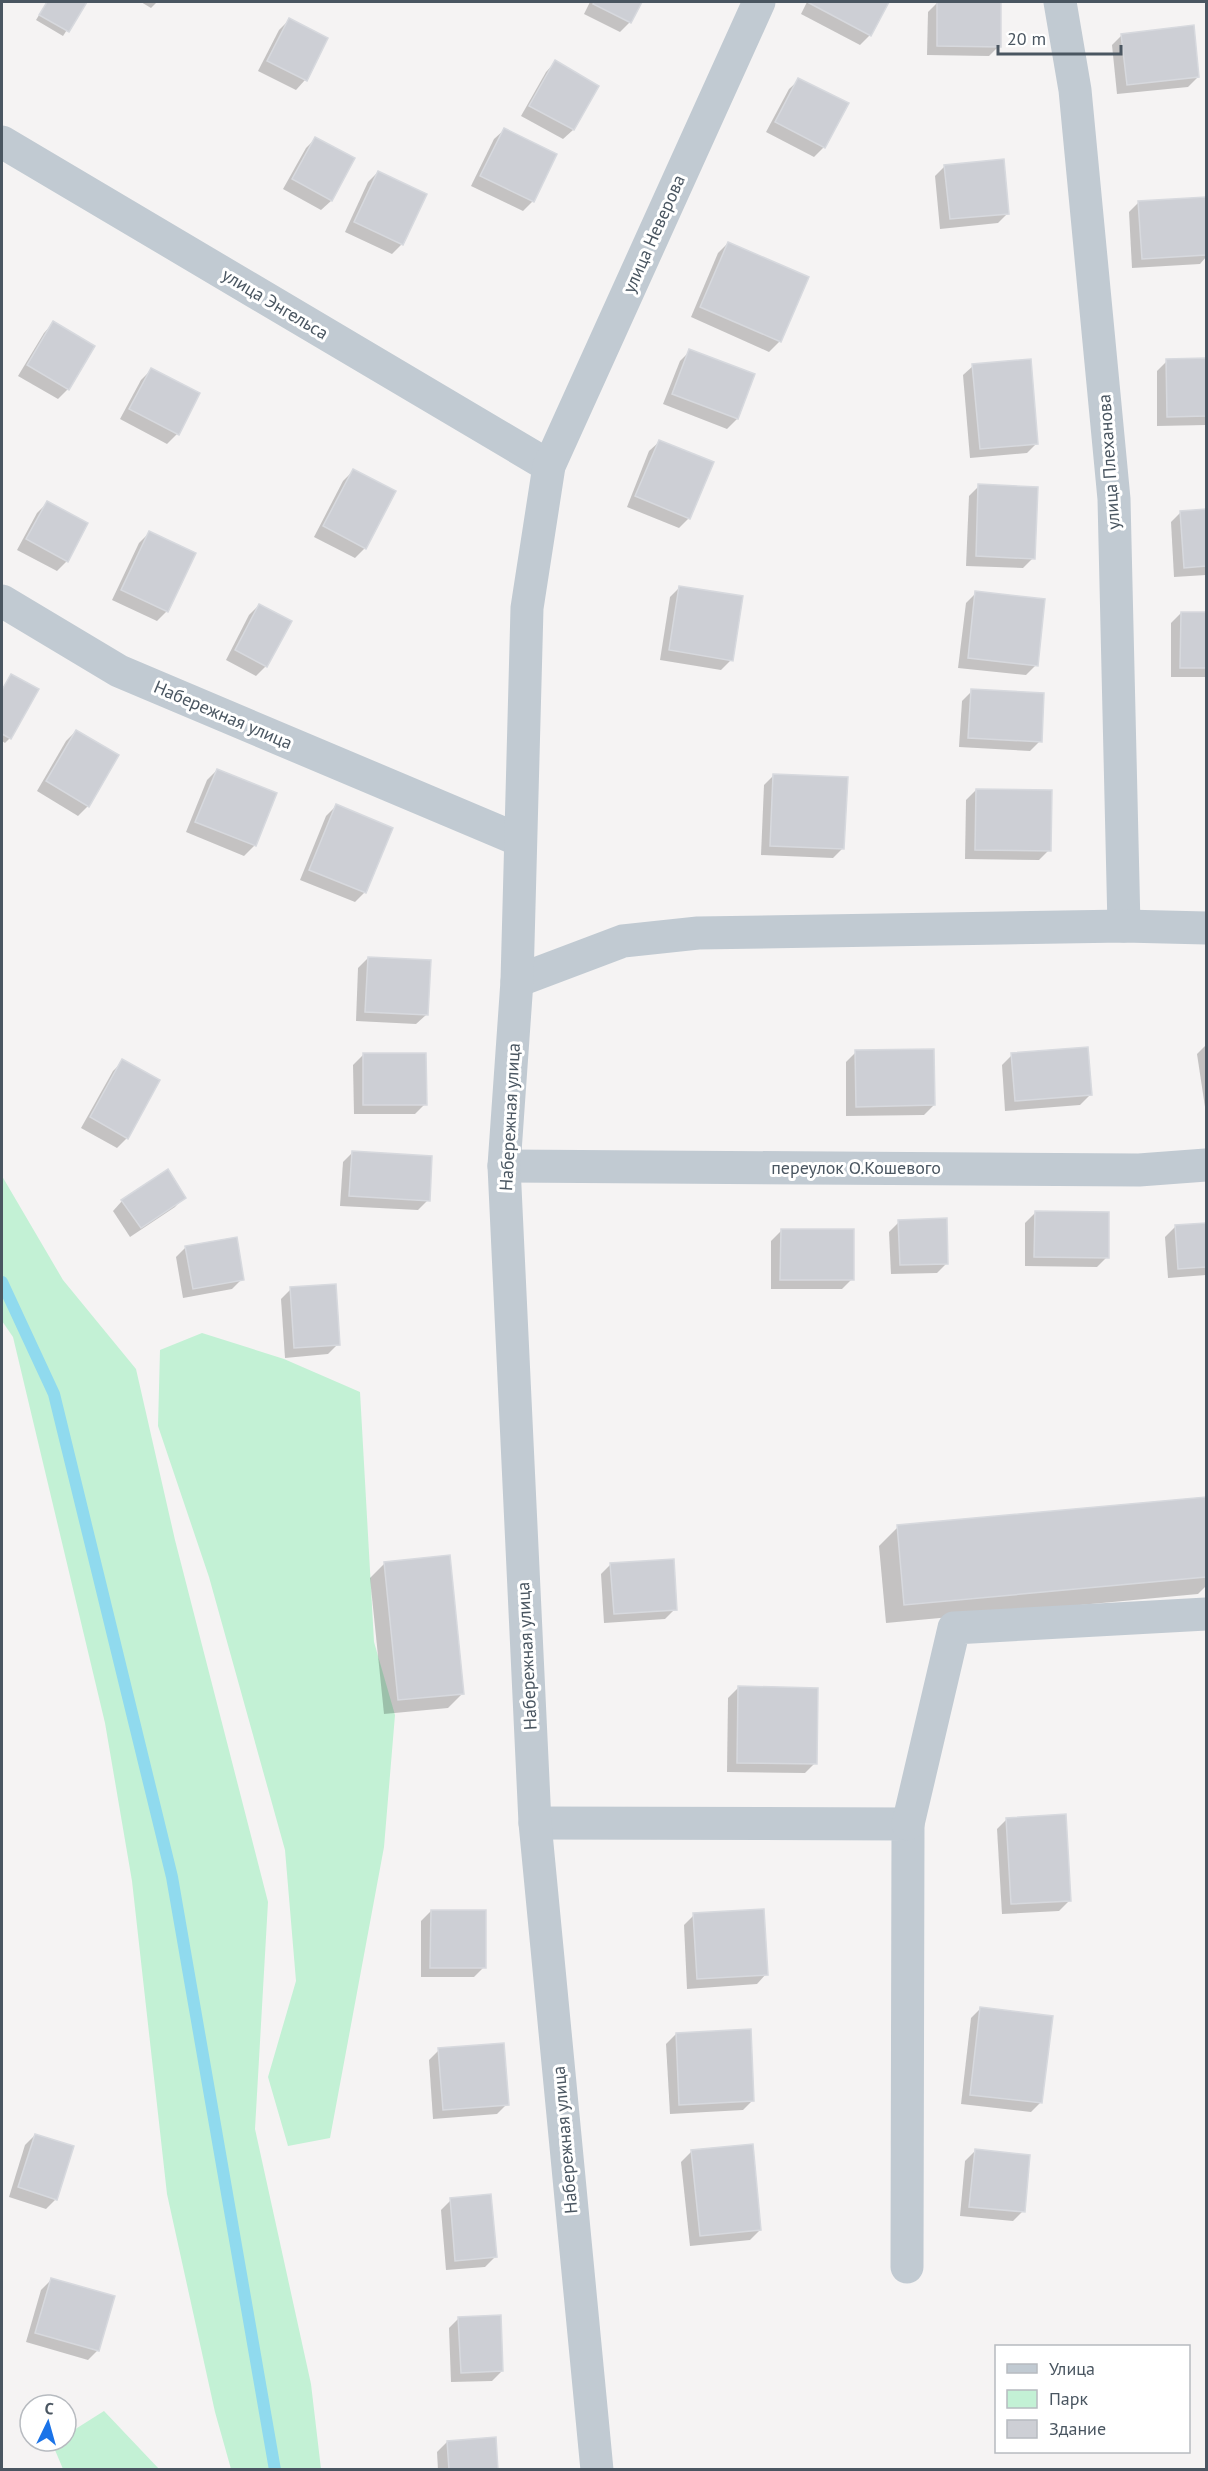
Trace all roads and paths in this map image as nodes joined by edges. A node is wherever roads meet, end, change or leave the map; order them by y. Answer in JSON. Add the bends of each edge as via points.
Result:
{"nodes":[{"id":1,"x":759,"y":2,"type":"edge"},
{"id":2,"x":1060,"y":2,"type":"edge"},
{"id":3,"x":2,"y":142,"type":"edge"},
{"id":4,"x":549,"y":466,"type":"junction"},
{"id":5,"x":2,"y":601,"type":"edge"},
{"id":6,"x":519,"y":840,"type":"junction"},
{"id":7,"x":1124,"y":926,"type":"junction"},
{"id":8,"x":1206,"y":928,"type":"edge"},
{"id":9,"x":517,"y":981,"type":"junction"},
{"id":10,"x":1206,"y":1165,"type":"edge"},
{"id":11,"x":504,"y":1166,"type":"junction"},
{"id":12,"x":1206,"y":1614,"type":"edge"},
{"id":13,"x":535,"y":1823,"type":"junction"},
{"id":14,"x":908,"y":1824,"type":"junction"},
{"id":15,"x":907,"y":2267,"type":"dead end"},
{"id":16,"x":597,"y":2469,"type":"edge"}],
"edges":[{"from":1,"to":4,"type":"street","name":"улица Неверова"},
{"from":2,"to":7,"type":"street","name":"улица Плеханова","via":[[1075,90],[1114,499]]},
{"from":3,"to":4,"type":"street","name":"улица Энгельса"},
{"from":4,"to":6,"type":"street","name":"Набережная улица","via":[[527,608]]},
{"from":5,"to":6,"type":"street","name":"Набережная улица","via":[[119,670]]},
{"from":6,"to":9,"type":"street","name":"Набережная улица"},
{"from":7,"to":8,"type":"street"},
{"from":7,"to":9,"type":"street","via":[[698,933],[623,941]]},
{"from":9,"to":11,"type":"street","name":"Набережная улица"},
{"from":10,"to":11,"type":"street","name":"переулок О.Кошевого","via":[[1139,1170]]},
{"from":11,"to":13,"type":"street","name":"Набережная улица"},
{"from":12,"to":14,"type":"street","via":[[954,1628]]},
{"from":13,"to":14,"type":"street"},
{"from":13,"to":16,"type":"street","name":"Набережная улица"},
{"from":14,"to":15,"type":"street"}]}
